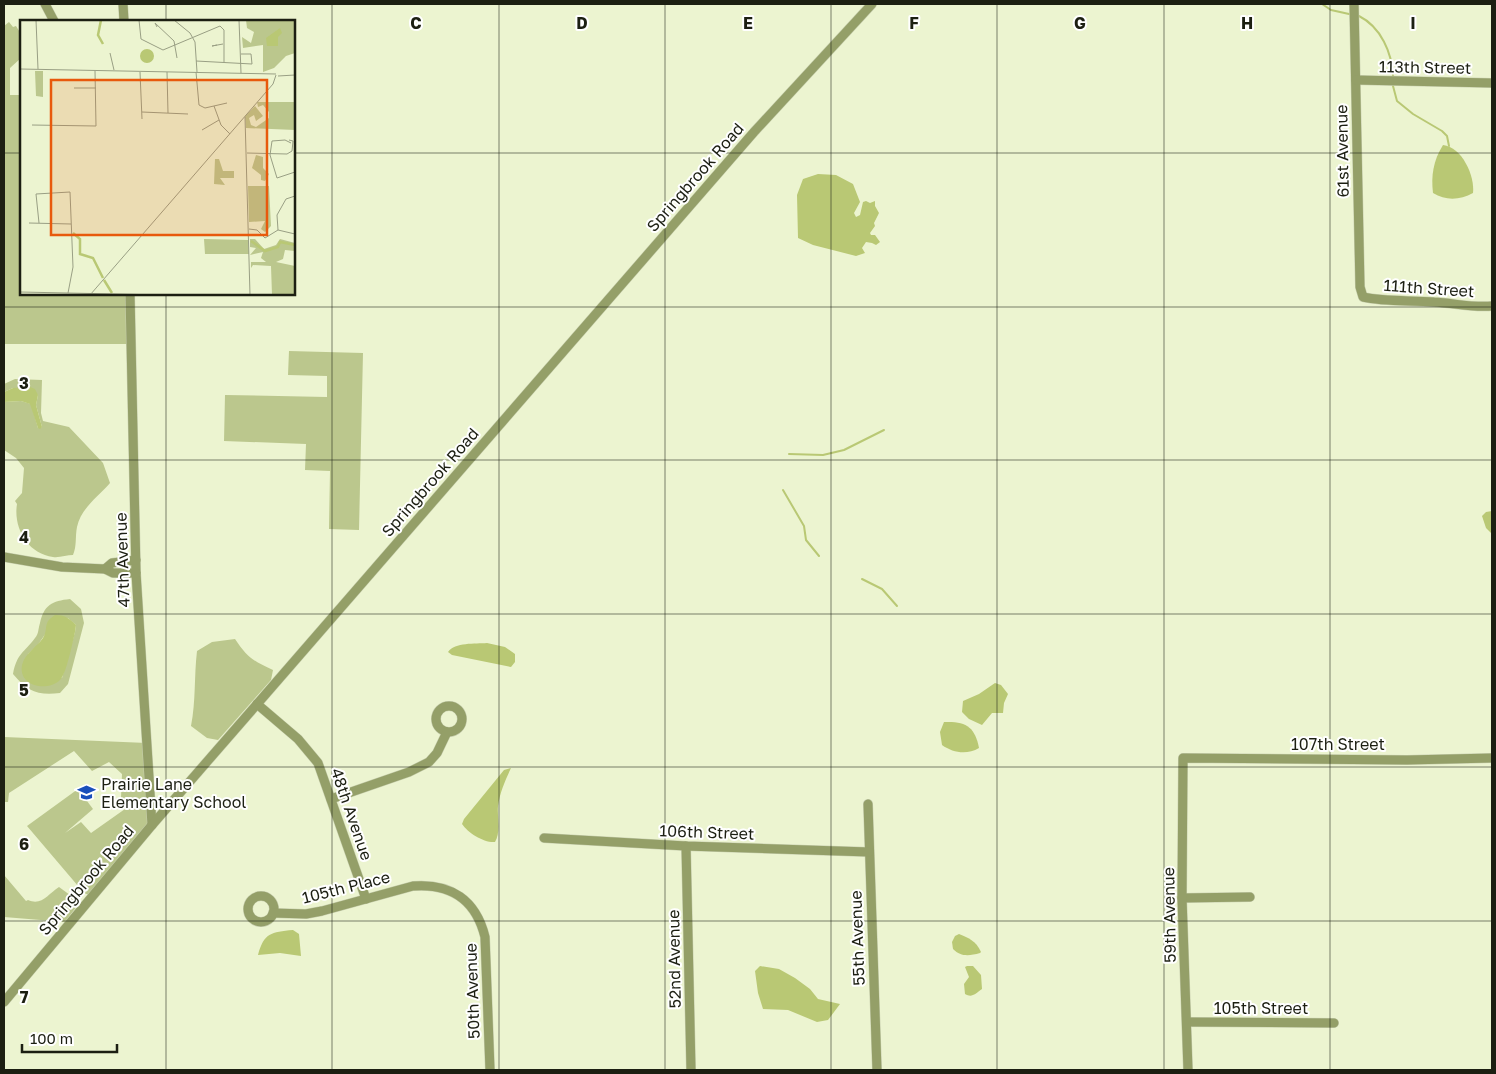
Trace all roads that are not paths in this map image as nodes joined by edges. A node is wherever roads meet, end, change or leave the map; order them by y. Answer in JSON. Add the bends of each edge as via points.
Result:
{"nodes":[{"id":1,"x":45,"y":4,"type":"edge"},
{"id":2,"x":123,"y":4,"type":"edge"},
{"id":3,"x":872,"y":4,"type":"edge"},
{"id":4,"x":1354,"y":4,"type":"edge"},
{"id":5,"x":53,"y":20,"type":"edge"},
{"id":6,"x":124,"y":20,"type":"edge"},
{"id":7,"x":1356,"y":80,"type":"junction"},
{"id":8,"x":1492,"y":83,"type":"edge"},
{"id":9,"x":130,"y":295,"type":"edge"},
{"id":10,"x":1363,"y":298,"type":"joint"},
{"id":11,"x":1492,"y":306,"type":"edge"},
{"id":12,"x":4,"y":557,"type":"edge"},
{"id":13,"x":136,"y":560,"type":"junction"},
{"id":14,"x":105,"y":569,"type":"junction"},
{"id":15,"x":136,"y":573,"type":"junction"},
{"id":16,"x":257,"y":704,"type":"junction"},
{"id":17,"x":447,"y":732,"type":"dead end"},
{"id":18,"x":1183,"y":758,"type":"joint"},
{"id":19,"x":1492,"y":758,"type":"edge"},
{"id":20,"x":331,"y":799,"type":"junction"},
{"id":21,"x":868,"y":804,"type":"dead end"},
{"id":22,"x":152,"y":825,"type":"junction"},
{"id":23,"x":544,"y":838,"type":"dead end"},
{"id":24,"x":686,"y":846,"type":"junction"},
{"id":25,"x":869,"y":852,"type":"junction"},
{"id":26,"x":425,"y":885,"type":"joint"},
{"id":27,"x":1250,"y":897,"type":"dead end"},
{"id":28,"x":1182,"y":898,"type":"junction"},
{"id":29,"x":366,"y":899,"type":"junction"},
{"id":30,"x":273,"y":914,"type":"dead end"},
{"id":31,"x":16,"y":986,"type":"junction"},
{"id":32,"x":4,"y":995,"type":"edge"},
{"id":33,"x":4,"y":1002,"type":"edge"},
{"id":34,"x":1187,"y":1022,"type":"junction"},
{"id":35,"x":1334,"y":1023,"type":"dead end"},
{"id":36,"x":490,"y":1070,"type":"edge"},
{"id":37,"x":691,"y":1070,"type":"edge"},
{"id":38,"x":877,"y":1070,"type":"edge"},
{"id":39,"x":1188,"y":1070,"type":"edge"}],
"edges":[{"from":1,"to":5,"type":"street"},
{"from":2,"to":6,"type":"street"},
{"from":3,"to":16,"type":"street","name":"Springbrook Road","via":[[754,132]]},
{"from":4,"to":7,"type":"street","name":"61st Avenue"},
{"from":7,"to":8,"type":"street","name":"113th Street"},
{"from":7,"to":10,"type":"street","name":"61st Avenue","via":[[1360,287]]},
{"from":9,"to":13,"type":"street","name":"47th Avenue"},
{"from":10,"to":11,"type":"street","name":"111th Street"},
{"from":12,"to":14,"type":"street","via":[[62,567]]},
{"from":13,"to":14,"type":"street","via":[[112,564]]},
{"from":13,"to":15,"type":"street","name":"47th Avenue"},
{"from":14,"to":15,"type":"street","via":[[112,573]]},
{"from":15,"to":22,"type":"street","name":"47th Avenue"},
{"from":16,"to":20,"type":"street","name":"48th Avenue","via":[[298,739],[318,763]]},
{"from":16,"to":22,"type":"street","name":"Springbrook Road"},
{"from":17,"to":20,"type":"street","via":[[437,753],[428,762],[409,772]]},
{"from":18,"to":19,"type":"street","name":"107th Street"},
{"from":18,"to":28,"type":"street","name":"59th Avenue"},
{"from":20,"to":29,"type":"street","name":"48th Avenue"},
{"from":21,"to":25,"type":"street","name":"55th Avenue"},
{"from":22,"to":31,"type":"street","name":"Springbrook Road"},
{"from":23,"to":24,"type":"street","name":"106th Street"},
{"from":24,"to":25,"type":"street","name":"106th Street"},
{"from":24,"to":37,"type":"street","name":"52nd Avenue"},
{"from":25,"to":38,"type":"street","name":"55th Avenue"},
{"from":26,"to":29,"type":"street","name":"105th Place"},
{"from":26,"to":36,"type":"street","name":"50th Avenue","via":[[458,894],[474,910],[483,928],[486,937]]},
{"from":27,"to":28,"type":"street"},
{"from":28,"to":34,"type":"street","name":"59th Avenue"},
{"from":29,"to":30,"type":"street","name":"105th Place","via":[[322,912]]},
{"from":31,"to":32,"type":"street","name":"Springbrook Road"},
{"from":31,"to":33,"type":"street","name":"Springbrook Road"},
{"from":34,"to":35,"type":"street","name":"105th Street"},
{"from":34,"to":39,"type":"street","name":"59th Avenue"}]}
